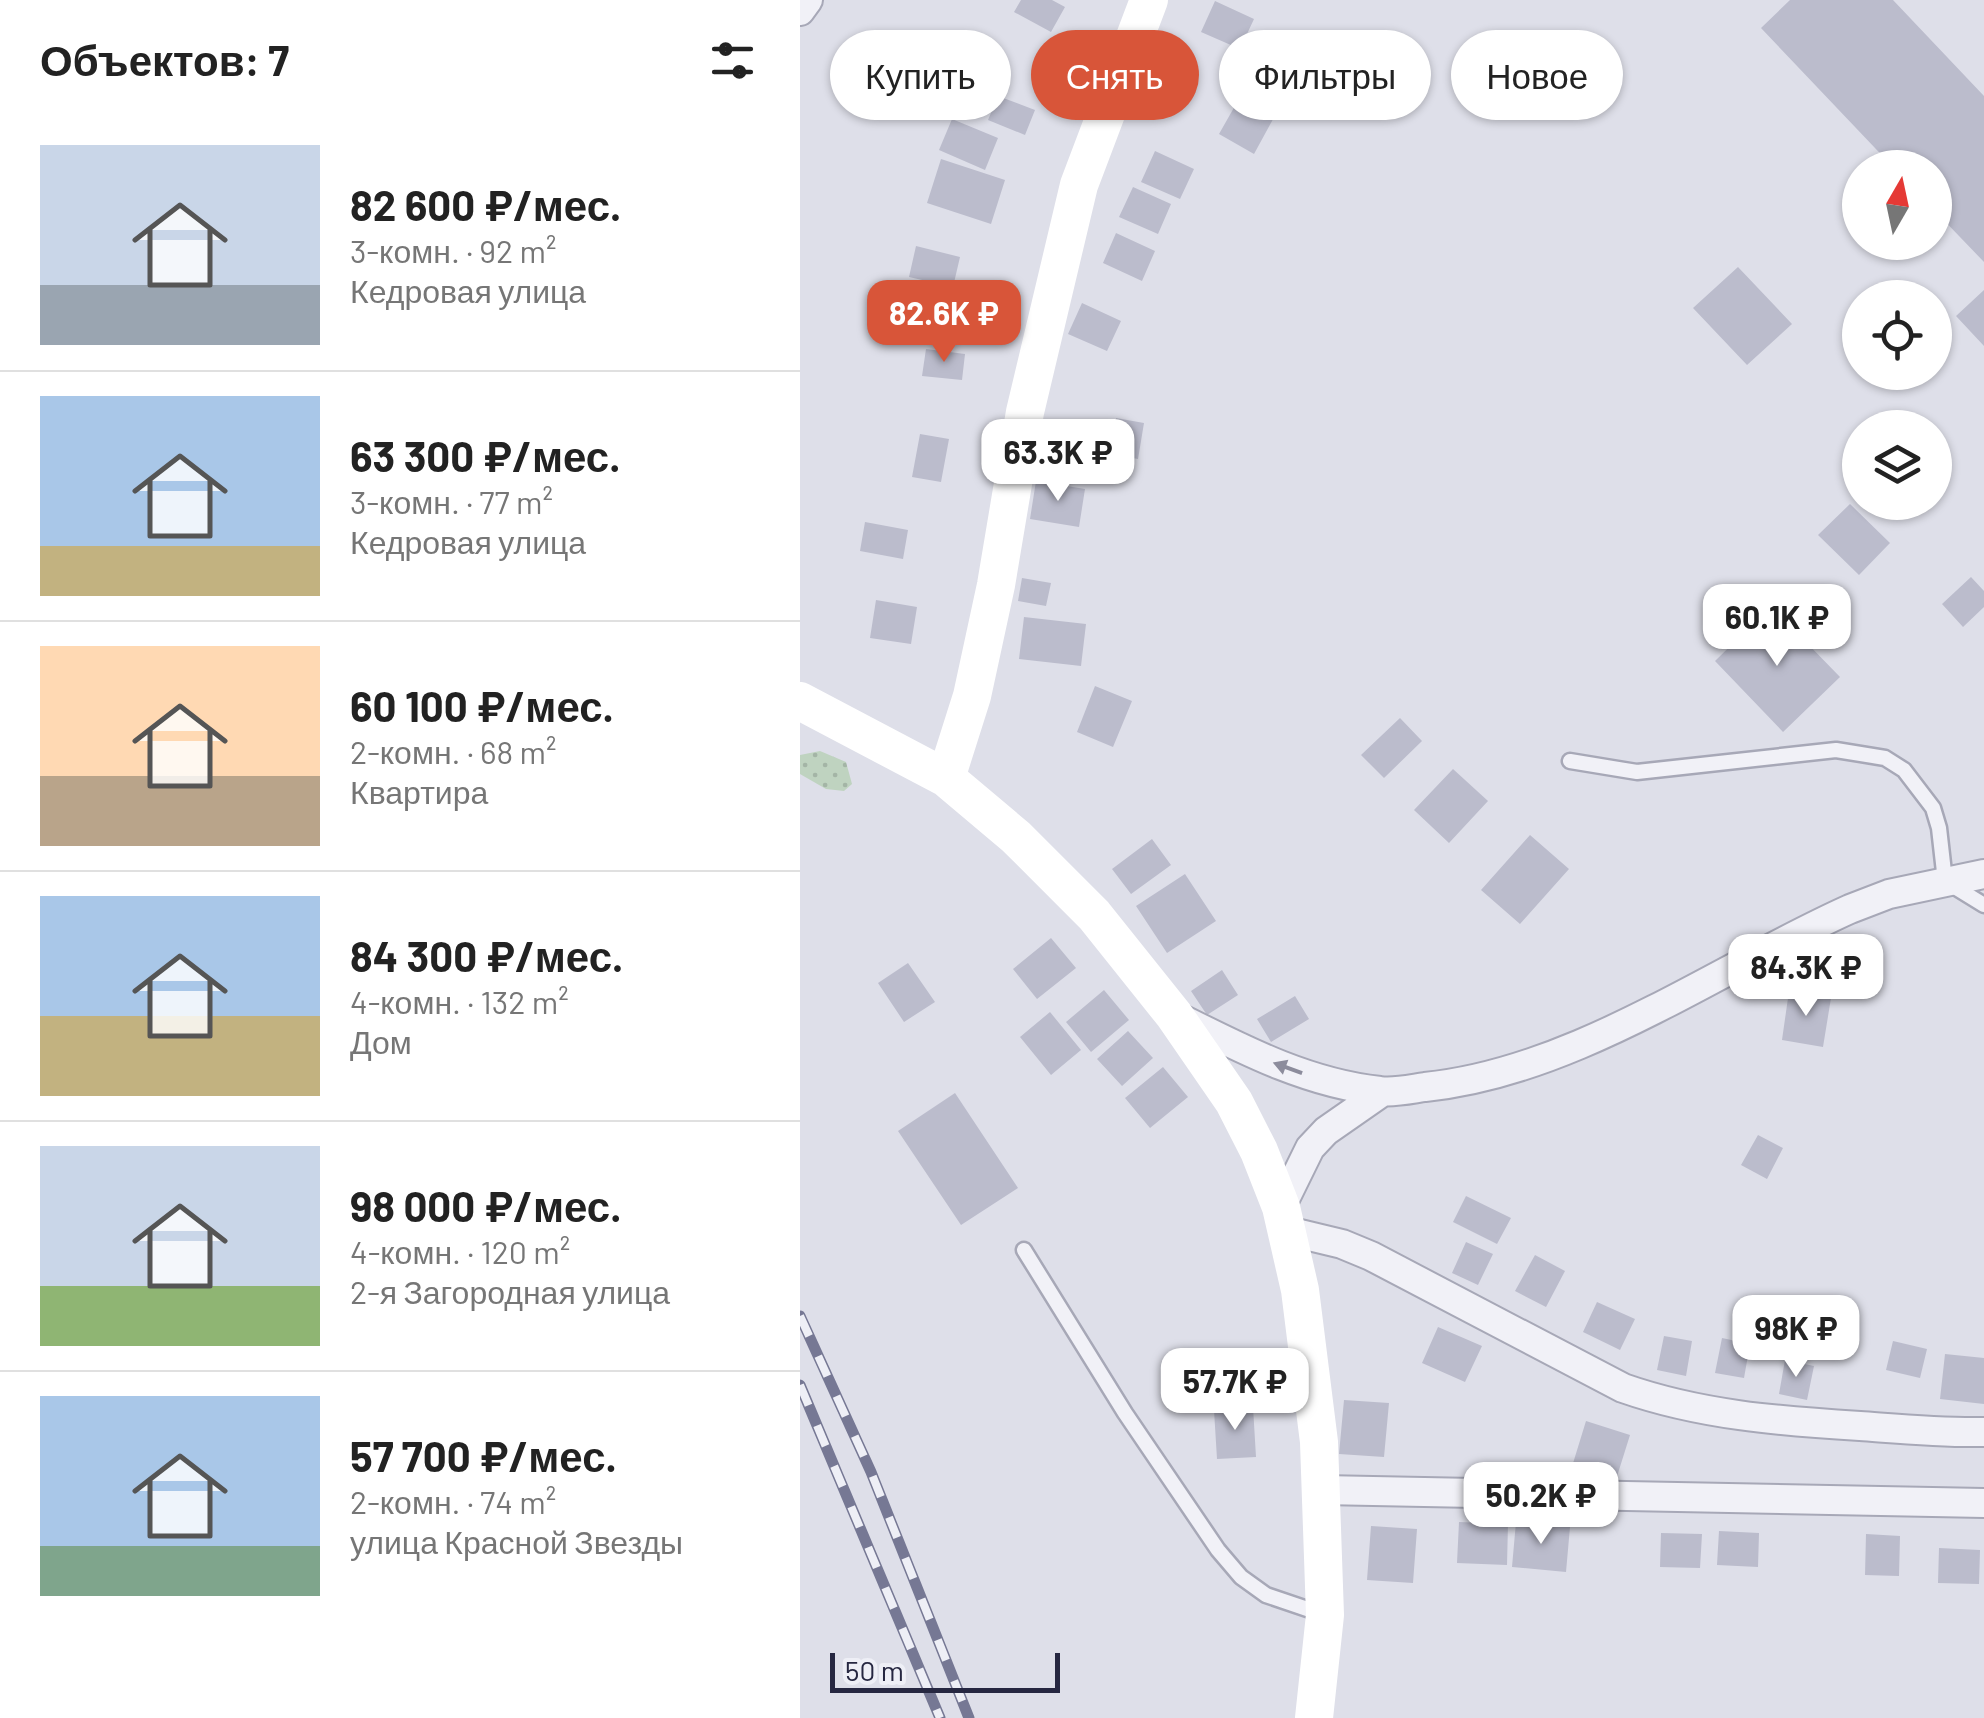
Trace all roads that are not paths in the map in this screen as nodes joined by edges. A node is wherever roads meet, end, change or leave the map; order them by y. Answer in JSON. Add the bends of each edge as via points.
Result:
{"nodes":[{"id":1,"x":808,"y":0,"type":"edge"},
{"id":2,"x":1149,"y":0,"type":"edge"},
{"id":3,"x":800,"y":11,"type":"edge"},
{"id":4,"x":800,"y":701,"type":"edge"},
{"id":5,"x":1570,"y":761,"type":"dead end"},
{"id":6,"x":946,"y":778,"type":"junction"},
{"id":7,"x":1984,"y":874,"type":"edge"},
{"id":8,"x":1945,"y":881,"type":"junction"},
{"id":9,"x":1984,"y":906,"type":"edge"},
{"id":10,"x":1174,"y":1015,"type":"junction"},
{"id":11,"x":1382,"y":1092,"type":"junction"},
{"id":12,"x":1284,"y":1219,"type":"junction"},
{"id":13,"x":1024,"y":1250,"type":"dead end"},
{"id":14,"x":1984,"y":1432,"type":"edge"},
{"id":15,"x":1322,"y":1490,"type":"junction"},
{"id":16,"x":1984,"y":1504,"type":"edge"},
{"id":17,"x":1325,"y":1615,"type":"junction"},
{"id":18,"x":1314,"y":1718,"type":"edge"}],
"edges":[{"from":1,"to":3,"type":"street"},
{"from":2,"to":6,"type":"street","via":[[1070,218],[1028,398],[976,678]]},
{"from":4,"to":6,"type":"street"},
{"from":5,"to":8,"type":"lane","via":[[1637,772],[1836,750],[1885,758],[1904,770],[1933,808]]},
{"from":6,"to":10,"type":"street","via":[[1094,915]]},
{"from":7,"to":8,"type":"street"},
{"from":8,"to":9,"type":"lane"},
{"from":8,"to":11,"type":"street","via":[[1889,894],[1802,930],[1562,1054],[1452,1084]]},
{"from":11,"to":10,"type":"street","one_way":true,"via":[[1283,1068]]},
{"from":10,"to":12,"type":"street","via":[[1234,1102]]},
{"from":11,"to":12,"type":"street","via":[[1310,1148]]},
{"from":12,"to":14,"type":"street","via":[[1661,1402],[1818,1424]]},
{"from":12,"to":15,"type":"street","via":[[1310,1354]]},
{"from":13,"to":17,"type":"lane","via":[[1218,1550],[1266,1594]]},
{"from":15,"to":16,"type":"street"},
{"from":15,"to":17,"type":"street"},
{"from":17,"to":18,"type":"street"}]}
